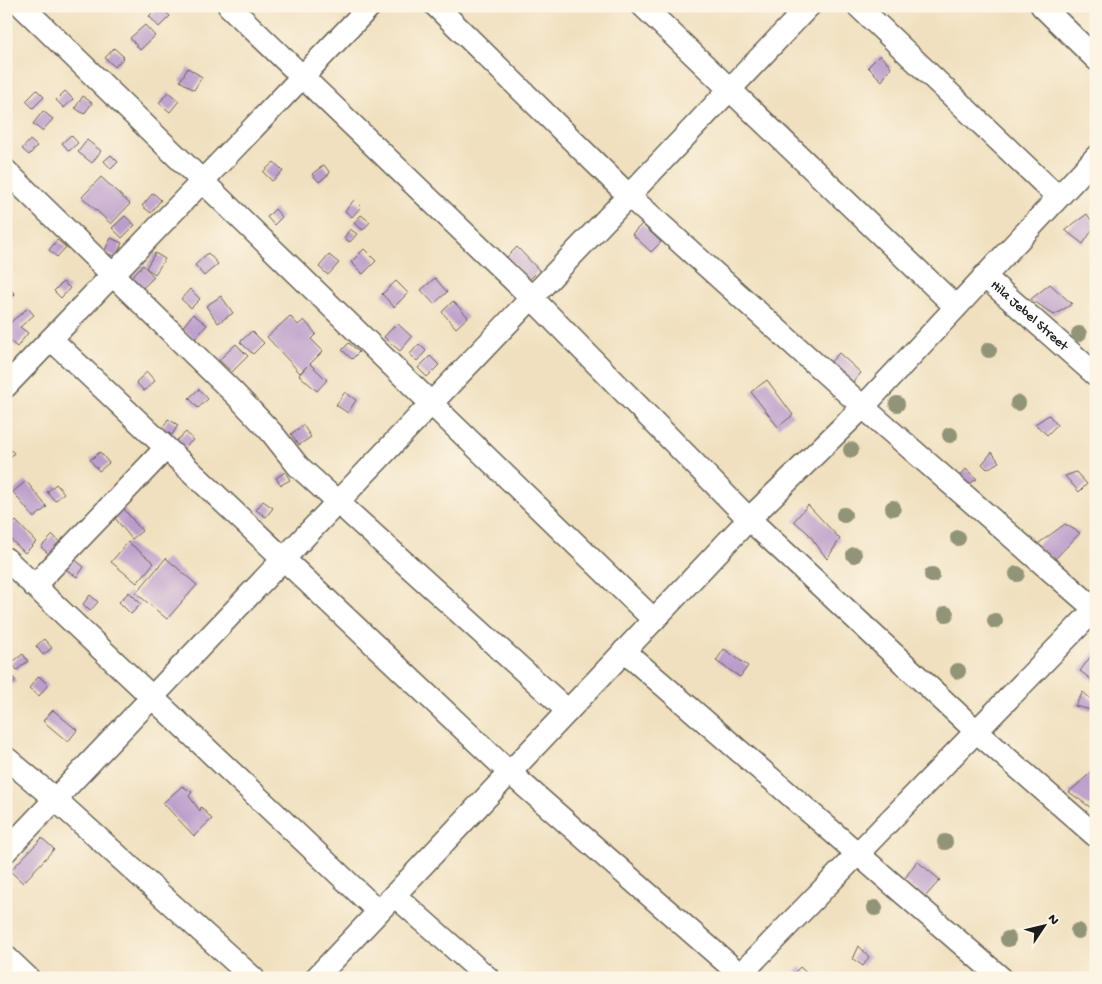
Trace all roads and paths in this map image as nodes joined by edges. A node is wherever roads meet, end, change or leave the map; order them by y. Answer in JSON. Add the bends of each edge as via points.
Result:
{"nodes":[{"id":1,"x":22,"y":6,"type":"edge"},
{"id":2,"x":229,"y":6,"type":"edge"},
{"id":3,"x":370,"y":6,"type":"edge"},
{"id":4,"x":436,"y":6,"type":"edge"},
{"id":5,"x":643,"y":6,"type":"edge"},
{"id":6,"x":809,"y":6,"type":"edge"},
{"id":7,"x":858,"y":6,"type":"edge"},
{"id":8,"x":1042,"y":6,"type":"edge"},
{"id":9,"x":1096,"y":59,"type":"edge"},
{"id":10,"x":302,"y":77,"type":"junction"},
{"id":11,"x":730,"y":90,"type":"junction"},
{"id":12,"x":1096,"y":157,"type":"edge"},
{"id":13,"x":6,"y":171,"type":"edge"},
{"id":14,"x":202,"y":181,"type":"junction"},
{"id":15,"x":629,"y":196,"type":"junction"},
{"id":16,"x":1058,"y":197,"type":"junction"},
{"id":17,"x":113,"y":275,"type":"junction"},
{"id":18,"x":984,"y":276,"type":"junction"},
{"id":19,"x":532,"y":298,"type":"junction"},
{"id":20,"x":956,"y":307,"type":"junction"},
{"id":21,"x":51,"y":339,"type":"junction"},
{"id":22,"x":10,"y":374,"type":"edge"},
{"id":23,"x":1096,"y":375,"type":"edge"},
{"id":24,"x":432,"y":403,"type":"junction"},
{"id":25,"x":863,"y":407,"type":"junction"},
{"id":26,"x":166,"y":448,"type":"junction"},
{"id":27,"x":338,"y":502,"type":"junction"},
{"id":28,"x":750,"y":519,"type":"junction"},
{"id":29,"x":6,"y":559,"type":"edge"},
{"id":30,"x":284,"y":559,"type":"junction"},
{"id":31,"x":34,"y":586,"type":"junction"},
{"id":32,"x":1095,"y":609,"type":"edge"},
{"id":33,"x":654,"y":620,"type":"junction"},
{"id":34,"x":624,"y":651,"type":"junction"},
{"id":35,"x":152,"y":697,"type":"junction"},
{"id":36,"x":568,"y":711,"type":"junction"},
{"id":37,"x":976,"y":731,"type":"junction"},
{"id":38,"x":6,"y":758,"type":"edge"},
{"id":39,"x":510,"y":773,"type":"junction"},
{"id":40,"x":55,"y":799,"type":"junction"},
{"id":41,"x":1096,"y":836,"type":"edge"},
{"id":42,"x":6,"y":852,"type":"edge"},
{"id":43,"x":857,"y":854,"type":"junction"},
{"id":44,"x":394,"y":895,"type":"junction"},
{"id":45,"x":378,"y":911,"type":"junction"},
{"id":46,"x":6,"y":958,"type":"edge"},
{"id":47,"x":741,"y":977,"type":"edge"},
{"id":48,"x":28,"y":978,"type":"edge"},
{"id":49,"x":253,"y":978,"type":"edge"},
{"id":50,"x":316,"y":978,"type":"edge"},
{"id":51,"x":488,"y":978,"type":"edge"},
{"id":52,"x":1001,"y":978,"type":"edge"}],
"edges":[{"from":1,"to":14,"type":"street"},
{"from":2,"to":10,"type":"street"},
{"from":3,"to":10,"type":"street"},
{"from":4,"to":15,"type":"street"},
{"from":5,"to":11,"type":"street"},
{"from":6,"to":11,"type":"street"},
{"from":7,"to":16,"type":"street"},
{"from":8,"to":9,"type":"street"},
{"from":10,"to":14,"type":"street"},
{"from":10,"to":19,"type":"street"},
{"from":11,"to":15,"type":"street"},
{"from":11,"to":20,"type":"street"},
{"from":12,"to":16,"type":"street"},
{"from":13,"to":17,"type":"street"},
{"from":14,"to":17,"type":"street"},
{"from":14,"to":24,"type":"street"},
{"from":15,"to":19,"type":"street"},
{"from":15,"to":25,"type":"street"},
{"from":16,"to":18,"type":"street"},
{"from":17,"to":21,"type":"street"},
{"from":17,"to":27,"type":"street","via":[[235,394],[298,466]]},
{"from":18,"to":20,"type":"street"},
{"from":18,"to":23,"type":"street","name":"Hila Jebel Street"},
{"from":19,"to":24,"type":"street"},
{"from":19,"to":28,"type":"street"},
{"from":20,"to":25,"type":"street"},
{"from":21,"to":22,"type":"street"},
{"from":21,"to":26,"type":"street"},
{"from":24,"to":27,"type":"street"},
{"from":24,"to":33,"type":"street"},
{"from":25,"to":28,"type":"street"},
{"from":25,"to":32,"type":"street"},
{"from":26,"to":30,"type":"street"},
{"from":26,"to":31,"type":"street"},
{"from":27,"to":30,"type":"street"},
{"from":27,"to":36,"type":"street"},
{"from":28,"to":33,"type":"street"},
{"from":28,"to":37,"type":"street"},
{"from":29,"to":31,"type":"street"},
{"from":30,"to":35,"type":"street"},
{"from":30,"to":39,"type":"street"},
{"from":31,"to":35,"type":"street"},
{"from":32,"to":37,"type":"street"},
{"from":33,"to":34,"type":"street"},
{"from":34,"to":36,"type":"street"},
{"from":34,"to":43,"type":"street"},
{"from":35,"to":40,"type":"street"},
{"from":35,"to":45,"type":"street"},
{"from":36,"to":39,"type":"street"},
{"from":37,"to":41,"type":"street"},
{"from":37,"to":43,"type":"street"},
{"from":38,"to":40,"type":"street"},
{"from":39,"to":44,"type":"street"},
{"from":39,"to":47,"type":"street"},
{"from":40,"to":42,"type":"street"},
{"from":40,"to":49,"type":"street"},
{"from":43,"to":47,"type":"street"},
{"from":43,"to":52,"type":"street"},
{"from":44,"to":45,"type":"street"},
{"from":44,"to":51,"type":"street"},
{"from":45,"to":50,"type":"street"},
{"from":46,"to":48,"type":"street"}]}
